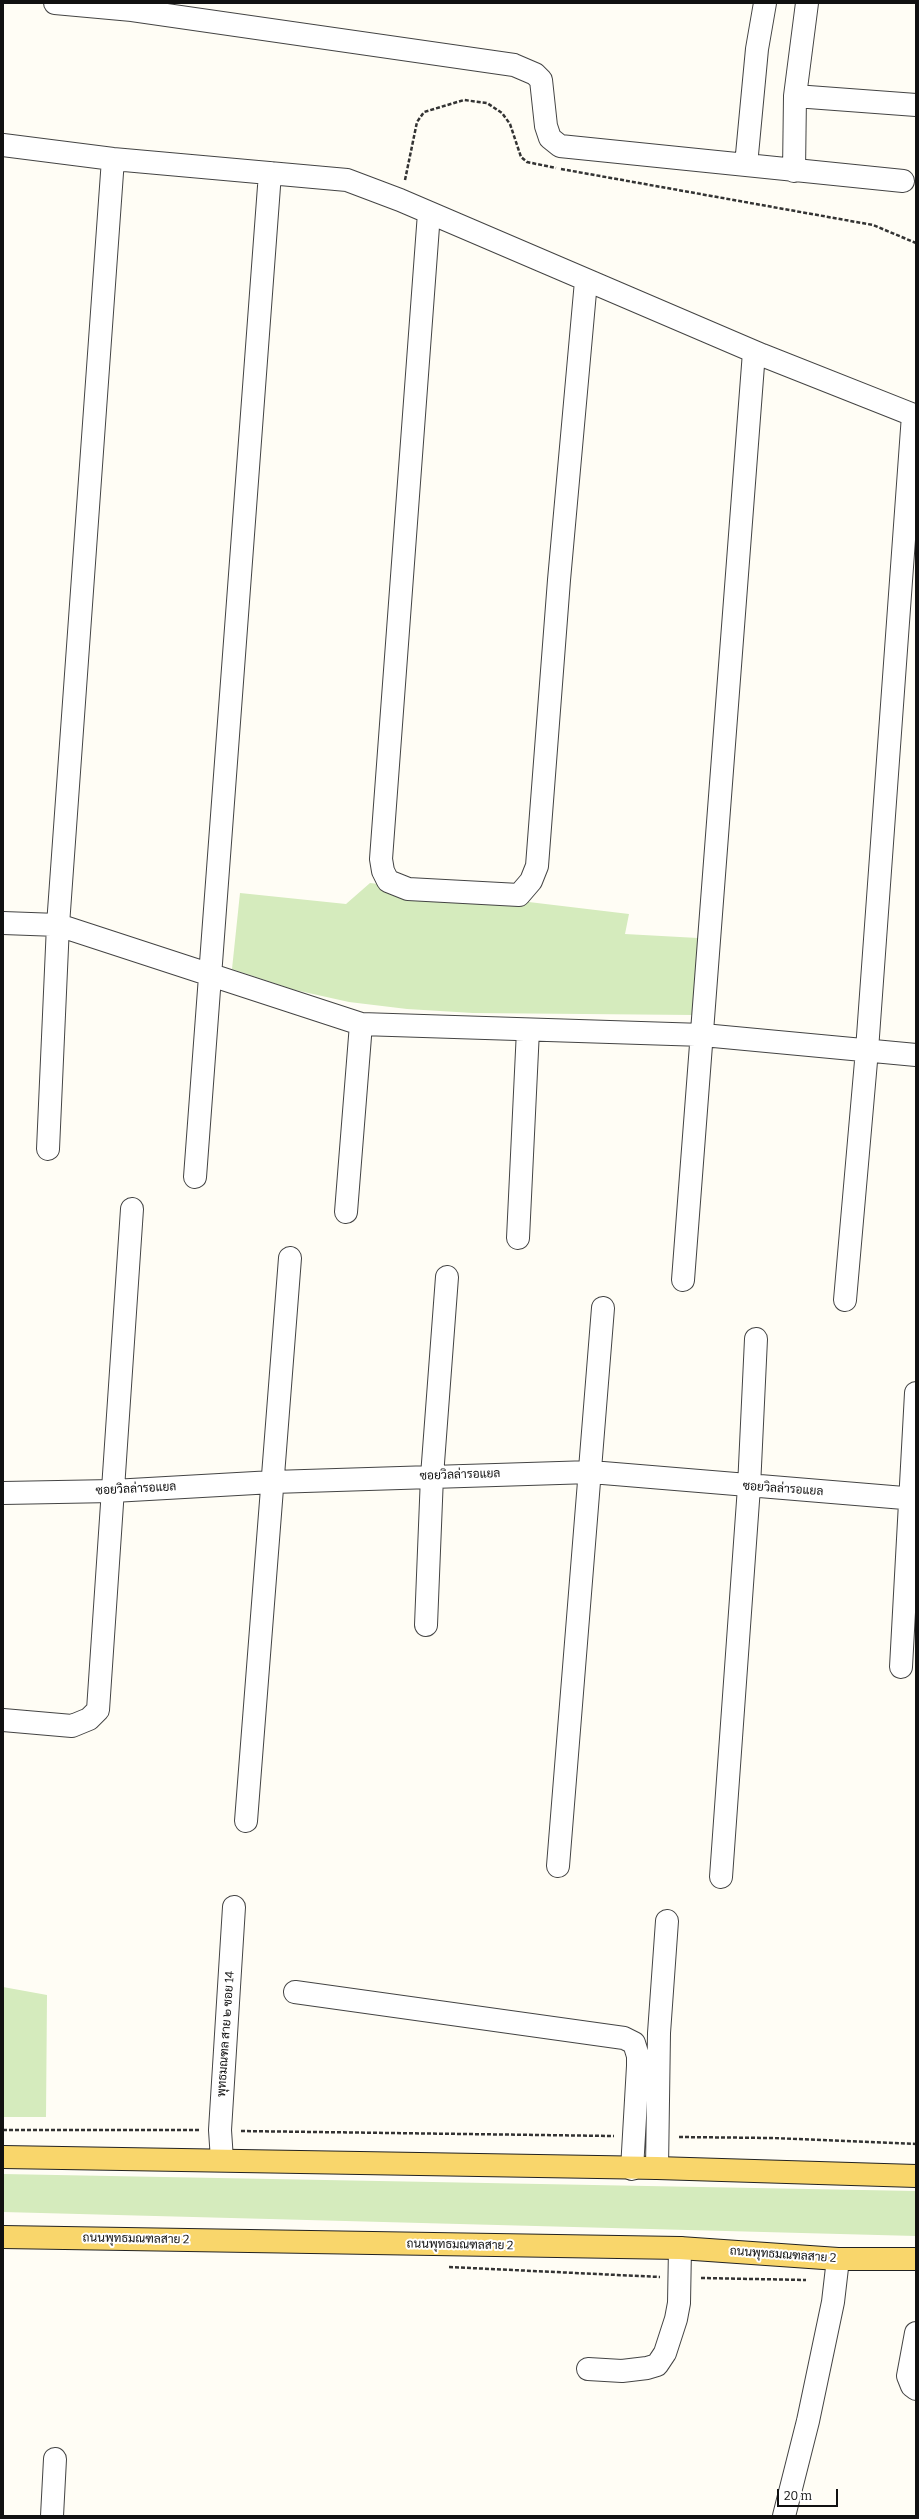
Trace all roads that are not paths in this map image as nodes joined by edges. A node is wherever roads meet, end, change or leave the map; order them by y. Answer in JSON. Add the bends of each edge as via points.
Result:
{"nodes":[{"id":1,"x":55,"y":3,"type":"edge"},
{"id":2,"x":764,"y":3,"type":"edge"},
{"id":3,"x":807,"y":3,"type":"edge"},
{"id":4,"x":795,"y":96,"type":"junction"},
{"id":5,"x":916,"y":105,"type":"edge"},
{"id":6,"x":3,"y":145,"type":"edge"},
{"id":7,"x":113,"y":159,"type":"junction"},
{"id":8,"x":746,"y":165,"type":"junction"},
{"id":9,"x":794,"y":171,"type":"junction"},
{"id":10,"x":270,"y":174,"type":"junction"},
{"id":11,"x":903,"y":181,"type":"dead end"},
{"id":12,"x":429,"y":213,"type":"junction"},
{"id":13,"x":586,"y":281,"type":"junction"},
{"id":14,"x":754,"y":352,"type":"junction"},
{"id":15,"x":915,"y":415,"type":"edge"},
{"id":16,"x":3,"y":923,"type":"edge"},
{"id":17,"x":58,"y":925,"type":"junction"},
{"id":18,"x":210,"y":975,"type":"junction"},
{"id":19,"x":361,"y":1024,"type":"junction"},
{"id":20,"x":528,"y":1030,"type":"junction"},
{"id":21,"x":703,"y":1035,"type":"junction"},
{"id":22,"x":867,"y":1050,"type":"junction"},
{"id":23,"x":916,"y":1055,"type":"edge"},
{"id":24,"x":48,"y":1148,"type":"dead end"},
{"id":25,"x":195,"y":1177,"type":"dead end"},
{"id":26,"x":132,"y":1209,"type":"dead end"},
{"id":27,"x":346,"y":1212,"type":"dead end"},
{"id":28,"x":518,"y":1238,"type":"dead end"},
{"id":29,"x":290,"y":1258,"type":"dead end"},
{"id":30,"x":447,"y":1277,"type":"dead end"},
{"id":31,"x":683,"y":1280,"type":"dead end"},
{"id":32,"x":845,"y":1300,"type":"dead end"},
{"id":33,"x":603,"y":1308,"type":"dead end"},
{"id":34,"x":756,"y":1339,"type":"dead end"},
{"id":35,"x":916,"y":1393,"type":"edge"},
{"id":36,"x":591,"y":1472,"type":"junction"},
{"id":37,"x":432,"y":1476,"type":"junction"},
{"id":38,"x":273,"y":1482,"type":"junction"},
{"id":39,"x":749,"y":1487,"type":"junction"},
{"id":40,"x":113,"y":1491,"type":"junction"},
{"id":41,"x":3,"y":1493,"type":"edge"},
{"id":42,"x":912,"y":1499,"type":"edge"},
{"id":43,"x":426,"y":1626,"type":"dead end"},
{"id":44,"x":901,"y":1667,"type":"dead end"},
{"id":45,"x":3,"y":1720,"type":"edge"},
{"id":46,"x":246,"y":1821,"type":"dead end"},
{"id":47,"x":558,"y":1866,"type":"dead end"},
{"id":48,"x":720,"y":1877,"type":"dead end"},
{"id":49,"x":234,"y":1907,"type":"dead end"},
{"id":50,"x":667,"y":1921,"type":"dead end"},
{"id":51,"x":295,"y":1992,"type":"dead end"},
{"id":52,"x":3,"y":2157,"type":"edge"},
{"id":53,"x":222,"y":2160,"type":"junction"},
{"id":54,"x":657,"y":2168,"type":"junction"},
{"id":55,"x":632,"y":2169,"type":"junction"},
{"id":56,"x":916,"y":2176,"type":"edge"},
{"id":57,"x":3,"y":2237,"type":"edge"},
{"id":58,"x":680,"y":2248,"type":"junction"},
{"id":59,"x":916,"y":2259,"type":"edge"},
{"id":60,"x":838,"y":2270,"type":"junction"},
{"id":61,"x":916,"y":2333,"type":"edge"},
{"id":62,"x":588,"y":2369,"type":"dead end"},
{"id":63,"x":916,"y":2389,"type":"edge"},
{"id":64,"x":55,"y":2459,"type":"dead end"},
{"id":65,"x":52,"y":2516,"type":"edge"},
{"id":66,"x":784,"y":2516,"type":"edge"}],
"edges":[{"from":1,"to":8,"type":"street","via":[[132,10],[514,65],[535,74],[541,80],[546,126],[550,138],[560,146]]},
{"from":2,"to":8,"type":"street"},
{"from":3,"to":4,"type":"street"},
{"from":4,"to":5,"type":"street"},
{"from":4,"to":9,"type":"street"},
{"from":6,"to":7,"type":"street"},
{"from":7,"to":10,"type":"street"},
{"from":7,"to":17,"type":"street"},
{"from":8,"to":9,"type":"street"},
{"from":9,"to":11,"type":"street"},
{"from":10,"to":12,"type":"street","via":[[347,180]]},
{"from":10,"to":18,"type":"street"},
{"from":12,"to":13,"type":"street"},
{"from":12,"to":13,"type":"street","via":[[381,859],[388,881],[408,889],[519,895],[531,880],[537,866]]},
{"from":13,"to":14,"type":"street"},
{"from":14,"to":15,"type":"street"},
{"from":14,"to":21,"type":"street"},
{"from":15,"to":22,"type":"street"},
{"from":16,"to":17,"type":"street"},
{"from":17,"to":18,"type":"street"},
{"from":17,"to":24,"type":"street"},
{"from":18,"to":19,"type":"street"},
{"from":18,"to":25,"type":"street"},
{"from":19,"to":20,"type":"street"},
{"from":19,"to":27,"type":"street"},
{"from":20,"to":21,"type":"street"},
{"from":20,"to":28,"type":"street"},
{"from":21,"to":22,"type":"street"},
{"from":21,"to":31,"type":"street"},
{"from":22,"to":23,"type":"street"},
{"from":22,"to":32,"type":"street"},
{"from":26,"to":40,"type":"street"},
{"from":29,"to":38,"type":"street"},
{"from":30,"to":37,"type":"street"},
{"from":33,"to":36,"type":"street"},
{"from":34,"to":39,"type":"street"},
{"from":35,"to":42,"type":"street"},
{"from":36,"to":37,"type":"street","name":"ซอยวิลล่ารอแยล"},
{"from":36,"to":39,"type":"street","name":"ซอยวิลล่ารอแยล"},
{"from":36,"to":47,"type":"street"},
{"from":37,"to":38,"type":"street","name":"ซอยวิลล่ารอแยล"},
{"from":37,"to":43,"type":"street"},
{"from":38,"to":40,"type":"street","name":"ซอยวิลล่ารอแยล"},
{"from":38,"to":46,"type":"street"},
{"from":39,"to":42,"type":"street","name":"ซอยวิลล่ารอแยล"},
{"from":39,"to":48,"type":"street"},
{"from":40,"to":41,"type":"street","name":"ซอยวิลล่ารอแยล"},
{"from":40,"to":45,"type":"street","via":[[98,1710],[89,1719],[72,1726]]},
{"from":42,"to":44,"type":"street"},
{"from":49,"to":53,"type":"street","name":"พุทธมณฑล สาย ๒ ซอย 14","via":[[220,2130]]},
{"from":50,"to":54,"type":"street","via":[[659,2033]]},
{"from":51,"to":55,"type":"street","via":[[624,2038],[634,2044],[638,2056]]},
{"from":52,"to":53,"type":"main road"},
{"from":53,"to":55,"type":"main road"},
{"from":54,"to":55,"type":"main road"},
{"from":54,"to":56,"type":"main road"},
{"from":57,"to":58,"type":"main road","name":"ถนนพุทธมณฑลสาย 2"},
{"from":58,"to":60,"type":"main road","name":"ถนนพุทธมณฑลสาย 2"},
{"from":58,"to":62,"type":"street","via":[[676,2319],[665,2353],[657,2365],[622,2371]]},
{"from":59,"to":60,"type":"main road","name":"ถนนพุทธมณฑลสาย 2"},
{"from":60,"to":66,"type":"street","via":[[808,2421]]},
{"from":61,"to":63,"type":"street","via":[[908,2376]]},
{"from":64,"to":65,"type":"street"}]}
